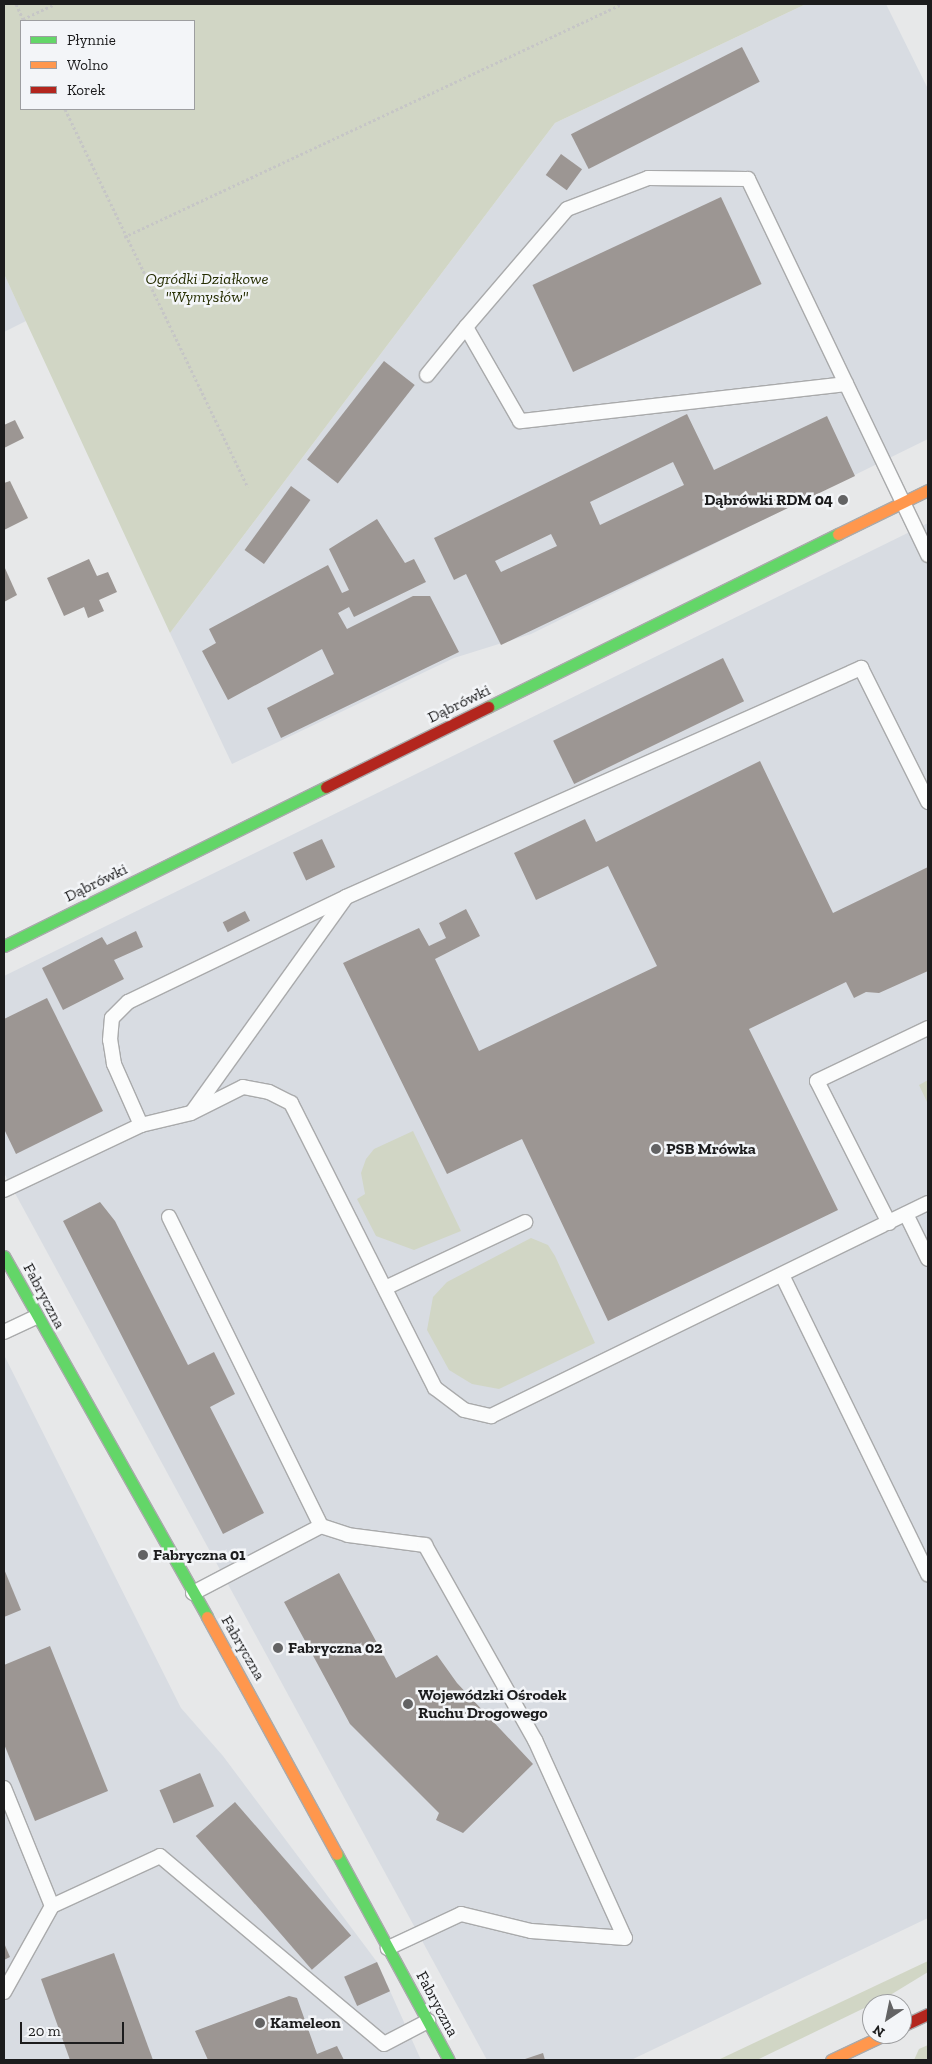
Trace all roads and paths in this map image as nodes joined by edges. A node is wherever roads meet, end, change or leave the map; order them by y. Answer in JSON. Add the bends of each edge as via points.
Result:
{"nodes":[{"id":1,"x":16,"y":4,"type":"edge"},
{"id":2,"x":55,"y":4,"type":"edge"},
{"id":3,"x":622,"y":4,"type":"edge"},
{"id":4,"x":24,"y":20,"type":"edge"},
{"id":5,"x":65,"y":110,"type":"edge"},
{"id":6,"x":124,"y":237,"type":"junction"},
{"id":7,"x":466,"y":327,"type":"junction"},
{"id":8,"x":427,"y":374,"type":"dead end"},
{"id":9,"x":846,"y":384,"type":"junction"},
{"id":10,"x":248,"y":487,"type":"dead end"},
{"id":11,"x":928,"y":490,"type":"edge"},
{"id":12,"x":903,"y":503,"type":"junction"},
{"id":13,"x":928,"y":555,"type":"edge"},
{"id":14,"x":928,"y":802,"type":"edge"},
{"id":15,"x":346,"y":896,"type":"junction"},
{"id":16,"x":4,"y":946,"type":"edge"},
{"id":17,"x":928,"y":1028,"type":"edge"},
{"id":18,"x":191,"y":1113,"type":"junction"},
{"id":19,"x":141,"y":1125,"type":"junction"},
{"id":20,"x":4,"y":1190,"type":"edge"},
{"id":21,"x":928,"y":1202,"type":"edge"},
{"id":22,"x":906,"y":1214,"type":"junction"},
{"id":23,"x":169,"y":1217,"type":"dead end"},
{"id":24,"x":525,"y":1222,"type":"dead end"},
{"id":25,"x":889,"y":1223,"type":"junction"},
{"id":26,"x":4,"y":1256,"type":"edge"},
{"id":27,"x":928,"y":1259,"type":"edge"},
{"id":28,"x":783,"y":1277,"type":"junction"},
{"id":29,"x":385,"y":1288,"type":"junction"},
{"id":30,"x":36,"y":1317,"type":"junction"},
{"id":31,"x":4,"y":1332,"type":"edge"},
{"id":32,"x":321,"y":1526,"type":"junction"},
{"id":33,"x":928,"y":1574,"type":"edge"},
{"id":34,"x":193,"y":1594,"type":"junction"},
{"id":35,"x":4,"y":1788,"type":"edge"},
{"id":36,"x":52,"y":1906,"type":"junction"},
{"id":37,"x":388,"y":1948,"type":"junction"},
{"id":38,"x":4,"y":1992,"type":"edge"},
{"id":39,"x":928,"y":2014,"type":"edge"},
{"id":40,"x":428,"y":2021,"type":"junction"},
{"id":41,"x":912,"y":2021,"type":"edge"},
{"id":42,"x":865,"y":2044,"type":"edge"},
{"id":43,"x":448,"y":2060,"type":"edge"},
{"id":44,"x":831,"y":2060,"type":"edge"}],
"edges":[{"from":1,"to":4,"type":"path"},
{"from":2,"to":4,"type":"path"},
{"from":3,"to":6,"type":"path"},
{"from":5,"to":6,"type":"path"},
{"from":6,"to":10,"type":"path"},
{"from":7,"to":8,"type":"lane"},
{"from":7,"to":9,"type":"lane","via":[[520,421]]},
{"from":7,"to":9,"type":"lane","via":[[567,209],[648,178],[748,179]]},
{"from":9,"to":12,"type":"lane"},
{"from":11,"to":12,"type":"street","name":"Dąbrówki"},
{"from":12,"to":13,"type":"lane"},
{"from":12,"to":16,"type":"street","name":"Dąbrówki"},
{"from":14,"to":15,"type":"lane","via":[[861,668]]},
{"from":15,"to":18,"type":"lane"},
{"from":15,"to":19,"type":"lane","via":[[152,988],[128,1002],[112,1018],[114,1064]]},
{"from":17,"to":25,"type":"lane","via":[[817,1081]]},
{"from":18,"to":19,"type":"lane"},
{"from":18,"to":29,"type":"lane","via":[[243,1088],[291,1103]]},
{"from":19,"to":20,"type":"lane"},
{"from":21,"to":22,"type":"lane"},
{"from":22,"to":25,"type":"lane"},
{"from":22,"to":27,"type":"lane"},
{"from":23,"to":32,"type":"lane"},
{"from":24,"to":29,"type":"lane"},
{"from":25,"to":28,"type":"lane"},
{"from":26,"to":30,"type":"street","name":"Fabryczna"},
{"from":28,"to":29,"type":"lane","via":[[491,1416],[464,1410],[435,1388]]},
{"from":28,"to":33,"type":"lane"},
{"from":30,"to":31,"type":"lane"},
{"from":30,"to":34,"type":"street","name":"Fabryczna"},
{"from":32,"to":34,"type":"lane"},
{"from":32,"to":37,"type":"lane","via":[[348,1535],[425,1545],[534,1740],[625,1938],[531,1931],[460,1914]]},
{"from":34,"to":37,"type":"street","name":"Fabryczna"},
{"from":35,"to":36,"type":"lane"},
{"from":36,"to":38,"type":"lane"},
{"from":36,"to":40,"type":"lane","via":[[160,1856],[384,2044]]},
{"from":37,"to":40,"type":"street","name":"Fabryczna"},
{"from":39,"to":41,"type":"street"},
{"from":40,"to":43,"type":"street","name":"Fabryczna"},
{"from":42,"to":44,"type":"street"}]}
